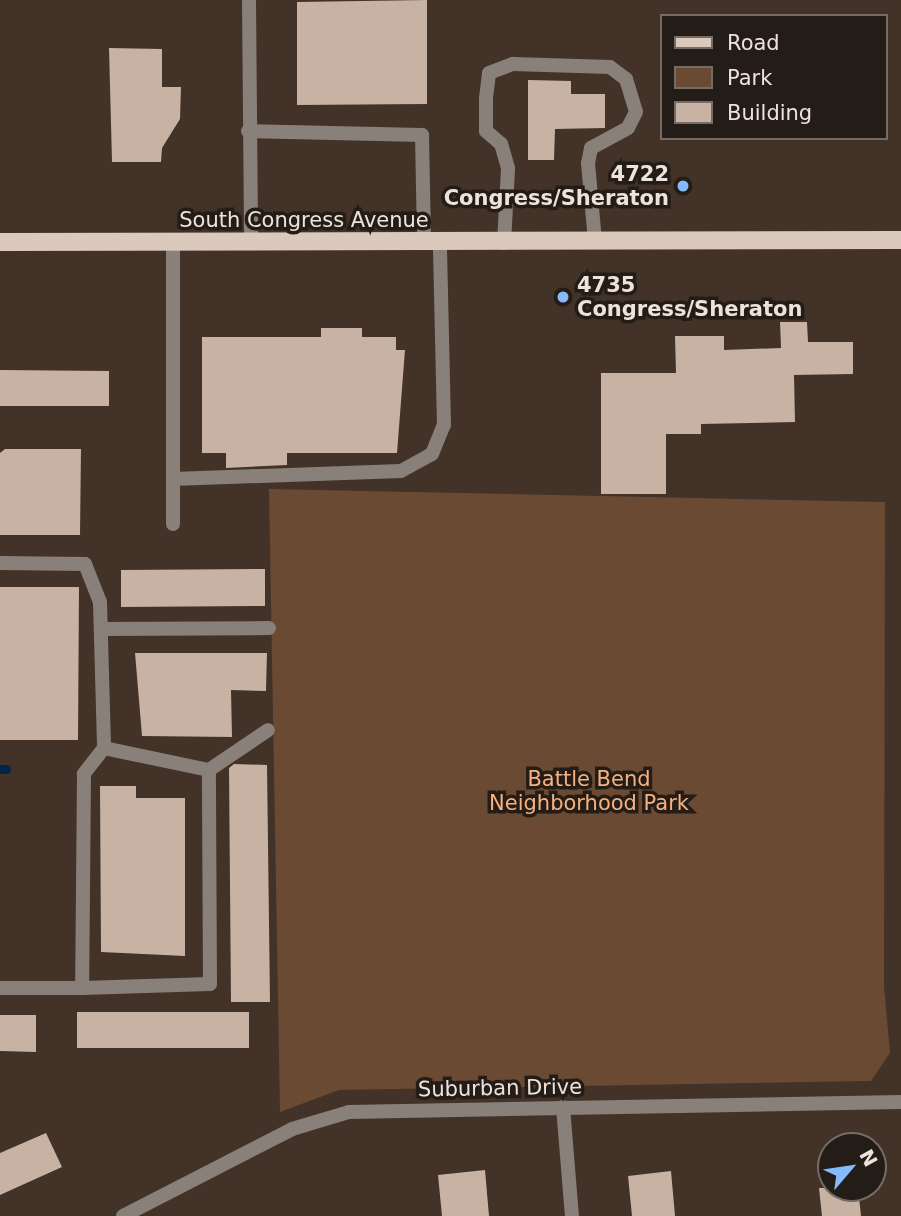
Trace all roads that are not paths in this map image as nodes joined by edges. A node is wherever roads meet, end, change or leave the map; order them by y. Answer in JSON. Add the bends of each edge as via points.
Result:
{"nodes":[{"id":1,"x":249,"y":0,"type":"edge"},
{"id":2,"x":248,"y":131,"type":"junction"},
{"id":3,"x":901,"y":240,"type":"edge"},
{"id":4,"x":0,"y":242,"type":"edge"},
{"id":5,"x":173,"y":242,"type":"junction"},
{"id":6,"x":595,"y":242,"type":"junction"},
{"id":7,"x":251,"y":243,"type":"junction"},
{"id":8,"x":432,"y":243,"type":"junction"},
{"id":9,"x":504,"y":243,"type":"junction"},
{"id":10,"x":173,"y":479,"type":"junction"},
{"id":11,"x":173,"y":524,"type":"dead end"},
{"id":12,"x":0,"y":563,"type":"edge"},
{"id":13,"x":269,"y":628,"type":"dead end"},
{"id":14,"x":102,"y":629,"type":"junction"},
{"id":15,"x":268,"y":730,"type":"dead end"},
{"id":16,"x":104,"y":748,"type":"junction"},
{"id":17,"x":209,"y":770,"type":"junction"},
{"id":18,"x":0,"y":988,"type":"edge"},
{"id":19,"x":82,"y":988,"type":"junction"},
{"id":20,"x":901,"y":1102,"type":"edge"},
{"id":21,"x":563,"y":1107,"type":"junction"},
{"id":22,"x":155,"y":1210,"type":"edge"},
{"id":23,"x":124,"y":1216,"type":"edge"},
{"id":24,"x":572,"y":1216,"type":"edge"}],
"edges":[{"from":1,"to":2,"type":"street"},
{"from":2,"to":7,"type":"street"},
{"from":2,"to":8,"type":"street","via":[[422,135]]},
{"from":3,"to":6,"type":"main road","name":"South Congress Avenue"},
{"from":4,"to":5,"type":"main road","name":"South Congress Avenue"},
{"from":5,"to":7,"type":"main road","name":"South Congress Avenue"},
{"from":5,"to":10,"type":"street"},
{"from":6,"to":9,"type":"main road","name":"South Congress Avenue"},
{"from":6,"to":9,"type":"street","via":[[588,163],[592,148],[628,128],[636,112],[626,79],[610,67],[513,64],[489,73],[486,97],[486,131],[501,144],[508,168]]},
{"from":7,"to":8,"type":"main road","name":"South Congress Avenue"},
{"from":8,"to":9,"type":"main road","name":"South Congress Avenue"},
{"from":8,"to":10,"type":"street","via":[[444,425],[432,454],[401,471]]},
{"from":10,"to":11,"type":"street"},
{"from":12,"to":14,"type":"street","via":[[85,564],[100,602]]},
{"from":13,"to":14,"type":"street"},
{"from":14,"to":16,"type":"street"},
{"from":15,"to":17,"type":"street"},
{"from":16,"to":17,"type":"street"},
{"from":16,"to":19,"type":"street","via":[[84,774]]},
{"from":17,"to":19,"type":"street","via":[[210,984]]},
{"from":18,"to":19,"type":"street"},
{"from":20,"to":21,"type":"street","name":"Suburban Drive"},
{"from":21,"to":22,"type":"street","name":"Suburban Drive","via":[[348,1112],[292,1129]]},
{"from":21,"to":24,"type":"street"},
{"from":22,"to":23,"type":"street","name":"Suburban Drive"}]}
